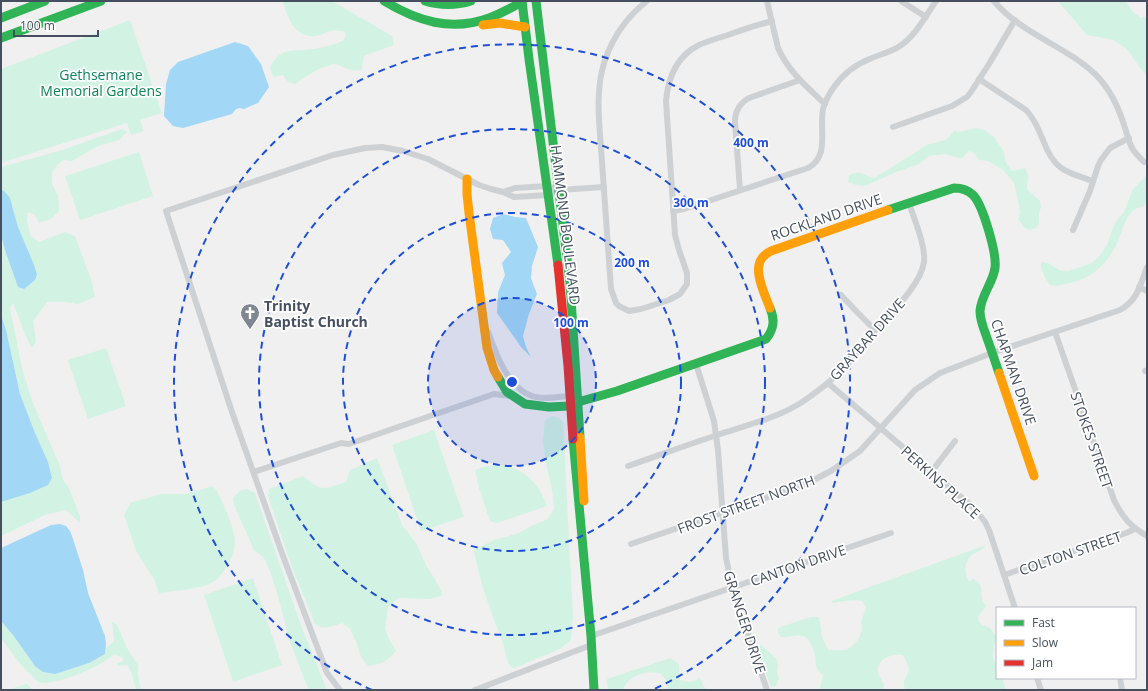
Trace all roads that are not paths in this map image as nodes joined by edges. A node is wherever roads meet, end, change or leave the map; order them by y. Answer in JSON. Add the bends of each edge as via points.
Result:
{"nodes":[{"id":1,"x":45,"y":1,"type":"edge"},
{"id":2,"x":101,"y":1,"type":"edge"},
{"id":3,"x":384,"y":1,"type":"edge"},
{"id":4,"x":425,"y":1,"type":"edge"},
{"id":5,"x":471,"y":1,"type":"edge"},
{"id":6,"x":522,"y":1,"type":"edge"},
{"id":7,"x":536,"y":1,"type":"edge"},
{"id":8,"x":646,"y":1,"type":"edge"},
{"id":9,"x":767,"y":1,"type":"edge"},
{"id":10,"x":901,"y":1,"type":"edge"},
{"id":11,"x":936,"y":1,"type":"edge"},
{"id":12,"x":994,"y":1,"type":"edge"},
{"id":13,"x":926,"y":17,"type":"junction"},
{"id":14,"x":1,"y":18,"type":"edge"},
{"id":15,"x":1015,"y":20,"type":"junction"},
{"id":16,"x":772,"y":21,"type":"junction"},
{"id":17,"x":441,"y":24,"type":"junction"},
{"id":18,"x":525,"y":27,"type":"junction"},
{"id":19,"x":1,"y":38,"type":"edge"},
{"id":20,"x":979,"y":79,"type":"junction"},
{"id":21,"x":800,"y":80,"type":"junction"},
{"id":22,"x":825,"y":104,"type":"junction"},
{"id":23,"x":893,"y":127,"type":"dead end"},
{"id":24,"x":1129,"y":138,"type":"junction"},
{"id":25,"x":1144,"y":162,"type":"dead end"},
{"id":26,"x":468,"y":179,"type":"junction"},
{"id":27,"x":1093,"y":181,"type":"junction"},
{"id":28,"x":604,"y":187,"type":"junction"},
{"id":29,"x":548,"y":190,"type":"junction"},
{"id":30,"x":559,"y":190,"type":"junction"},
{"id":31,"x":740,"y":190,"type":"junction"},
{"id":32,"x":967,"y":190,"type":"joint"},
{"id":33,"x":504,"y":192,"type":"junction"},
{"id":34,"x":909,"y":203,"type":"junction"},
{"id":35,"x":673,"y":211,"type":"junction"},
{"id":36,"x":1073,"y":230,"type":"dead end"},
{"id":37,"x":1147,"y":267,"type":"edge"},
{"id":38,"x":1139,"y":287,"type":"junction"},
{"id":39,"x":1147,"y":292,"type":"edge"},
{"id":40,"x":841,"y":295,"type":"dead end"},
{"id":41,"x":483,"y":318,"type":"junction"},
{"id":42,"x":876,"y":330,"type":"junction"},
{"id":43,"x":1055,"y":332,"type":"junction"},
{"id":44,"x":992,"y":353,"type":"junction"},
{"id":45,"x":696,"y":364,"type":"junction"},
{"id":46,"x":499,"y":378,"type":"junction"},
{"id":47,"x":828,"y":382,"type":"junction"},
{"id":48,"x":494,"y":394,"type":"junction"},
{"id":49,"x":513,"y":396,"type":"junction"},
{"id":50,"x":569,"y":396,"type":"junction"},
{"id":51,"x":574,"y":404,"type":"junction"},
{"id":52,"x":881,"y":428,"type":"junction"},
{"id":53,"x":716,"y":436,"type":"junction"},
{"id":54,"x":955,"y":441,"type":"dead end"},
{"id":55,"x":628,"y":466,"type":"dead end"},
{"id":56,"x":932,"y":471,"type":"junction"},
{"id":57,"x":254,"y":472,"type":"junction"},
{"id":58,"x":1034,"y":476,"type":"dead end"},
{"id":59,"x":722,"y":512,"type":"junction"},
{"id":60,"x":1135,"y":529,"type":"junction"},
{"id":61,"x":891,"y":533,"type":"dead end"},
{"id":62,"x":1147,"y":536,"type":"edge"},
{"id":63,"x":631,"y":544,"type":"dead end"},
{"id":64,"x":1004,"y":575,"type":"junction"},
{"id":65,"x":732,"y":587,"type":"junction"},
{"id":66,"x":1015,"y":607,"type":"edge"},
{"id":67,"x":591,"y":640,"type":"junction"},
{"id":68,"x":1037,"y":679,"type":"edge"},
{"id":69,"x":1120,"y":679,"type":"edge"},
{"id":70,"x":340,"y":690,"type":"edge"},
{"id":71,"x":475,"y":690,"type":"edge"},
{"id":72,"x":594,"y":690,"type":"edge"},
{"id":73,"x":767,"y":690,"type":"edge"},
{"id":74,"x":1041,"y":690,"type":"edge"},
{"id":75,"x":1122,"y":690,"type":"edge"}],
"edges":[{"from":1,"to":14,"type":"main road"},
{"from":2,"to":19,"type":"main road"},
{"from":3,"to":17,"type":"main road","via":[[406,14]]},
{"from":4,"to":5,"type":"main road","via":[[449,6]]},
{"from":6,"to":7,"type":"main road"},
{"from":6,"to":17,"type":"main road","via":[[484,20]]},
{"from":6,"to":18,"type":"main road","name":"HAMMOND BOULEVARD"},
{"from":7,"to":30,"type":"main road","name":"HAMMOND BOULEVARD"},
{"from":8,"to":28,"type":"street","via":[[628,19],[614,40],[605,61],[599,89]]},
{"from":9,"to":16,"type":"street"},
{"from":10,"to":13,"type":"street"},
{"from":11,"to":13,"type":"street"},
{"from":12,"to":15,"type":"street"},
{"from":13,"to":22,"type":"street","via":[[899,47],[859,64],[846,73],[834,87]]},
{"from":15,"to":20,"type":"street"},
{"from":15,"to":24,"type":"street","via":[[1078,60],[1095,74],[1107,88],[1120,112]]},
{"from":16,"to":21,"type":"street","via":[[778,48]]},
{"from":16,"to":35,"type":"street","via":[[697,46],[677,64],[667,90],[666,101]]},
{"from":17,"to":18,"type":"main road","via":[[466,28],[500,23]]},
{"from":18,"to":29,"type":"main road","name":"HAMMOND BOULEVARD"},
{"from":20,"to":23,"type":"street","via":[[971,92],[957,104]]},
{"from":20,"to":27,"type":"street","via":[[1031,115],[1046,149],[1056,164],[1070,174]]},
{"from":21,"to":22,"type":"street"},
{"from":21,"to":31,"type":"street","via":[[749,98],[738,107],[735,122]]},
{"from":22,"to":31,"type":"street","via":[[822,150],[816,163],[808,168]]},
{"from":24,"to":25,"type":"street","via":[[1132,148]]},
{"from":24,"to":27,"type":"street","via":[[1106,152]]},
{"from":26,"to":33,"type":"street"},
{"from":26,"to":41,"type":"main road","via":[[467,201]]},
{"from":26,"to":57,"type":"street","via":[[428,159],[403,151],[365,148],[332,155],[166,211]]},
{"from":27,"to":36,"type":"street"},
{"from":28,"to":30,"type":"street"},
{"from":28,"to":35,"type":"street","via":[[611,289],[619,306],[629,311],[669,300],[685,288],[688,278],[675,235]]},
{"from":29,"to":30,"type":"street"},
{"from":29,"to":33,"type":"street","via":[[515,188]]},
{"from":29,"to":33,"type":"street","via":[[514,197]]},
{"from":29,"to":50,"type":"main road","name":"HAMMOND BOULEVARD","via":[[557,251]]},
{"from":30,"to":51,"type":"main road","name":"HAMMOND BOULEVARD","via":[[570,283]]},
{"from":31,"to":35,"type":"street"},
{"from":32,"to":34,"type":"main road","name":"ROCKLAND DRIVE","via":[[953,188]]},
{"from":32,"to":44,"type":"main road","name":"CHAPMAN DRIVE","via":[[977,200],[996,258],[995,268],[980,308],[981,320]]},
{"from":34,"to":42,"type":"street","name":"GRAYBAR DRIVE","via":[[924,255],[921,275]]},
{"from":34,"to":45,"type":"main road","name":"ROCKLAND DRIVE","via":[[765,254],[758,272],[773,316],[773,327],[769,336]]},
{"from":37,"to":38,"type":"street","name":"FROST STREET NORTH"},
{"from":38,"to":39,"type":"street"},
{"from":38,"to":43,"type":"street","name":"FROST STREET NORTH","via":[[1126,307]]},
{"from":40,"to":42,"type":"street"},
{"from":41,"to":46,"type":"main road","via":[[487,348]]},
{"from":41,"to":50,"type":"street","via":[[508,377],[521,390],[532,396],[546,398]]},
{"from":42,"to":47,"type":"street","name":"GRAYBAR DRIVE"},
{"from":43,"to":44,"type":"street","name":"FROST STREET NORTH"},
{"from":43,"to":60,"type":"street","name":"STOKES STREET","via":[[1110,492],[1124,518]]},
{"from":44,"to":52,"type":"street","name":"FROST STREET NORTH","via":[[950,368],[930,379],[911,394]]},
{"from":44,"to":58,"type":"main road","name":"CHAPMAN DRIVE"},
{"from":45,"to":51,"type":"main road","name":"ROCKLAND DRIVE"},
{"from":45,"to":53,"type":"street","name":"GRANGER DRIVE","via":[[714,420]]},
{"from":46,"to":48,"type":"street"},
{"from":46,"to":49,"type":"main road","via":[[507,392]]},
{"from":47,"to":52,"type":"street","name":"PERKINS PLACE"},
{"from":47,"to":53,"type":"street","name":"GRAYBAR DRIVE","via":[[799,404],[785,411]]},
{"from":48,"to":49,"type":"street"},
{"from":48,"to":57,"type":"street","via":[[349,444],[341,443]]},
{"from":49,"to":51,"type":"main road","name":"ROCKLAND DRIVE","via":[[525,404],[549,407]]},
{"from":50,"to":51,"type":"main road","name":"HAMMOND BOULEVARD"},
{"from":51,"to":67,"type":"main road","name":"HAMMOND BOULEVARD","via":[[583,485],[583,548]]},
{"from":52,"to":56,"type":"street","name":"PERKINS PLACE"},
{"from":52,"to":59,"type":"street","name":"FROST STREET NORTH","via":[[860,451],[820,478]]},
{"from":53,"to":55,"type":"street","name":"GRAYBAR DRIVE"},
{"from":53,"to":59,"type":"street","name":"GRANGER DRIVE"},
{"from":54,"to":56,"type":"street"},
{"from":56,"to":64,"type":"street","name":"PERKINS PLACE","via":[[970,504],[985,522]]},
{"from":57,"to":70,"type":"street","via":[[327,672]]},
{"from":59,"to":63,"type":"street","name":"FROST STREET NORTH"},
{"from":59,"to":65,"type":"street","name":"GRANGER DRIVE","via":[[726,558]]},
{"from":60,"to":62,"type":"street","name":"STOKES STREET"},
{"from":60,"to":64,"type":"street","name":"COLTON STREET"},
{"from":61,"to":65,"type":"street","name":"CANTON DRIVE"},
{"from":64,"to":66,"type":"street","name":"PERKINS PLACE"},
{"from":65,"to":67,"type":"street","name":"CANTON DRIVE"},
{"from":65,"to":73,"type":"street","name":"GRANGER DRIVE"},
{"from":67,"to":71,"type":"street","name":"CANTON DRIVE"},
{"from":67,"to":72,"type":"main road","name":"HAMMOND BOULEVARD"},
{"from":68,"to":74,"type":"street"},
{"from":69,"to":75,"type":"street"}]}
